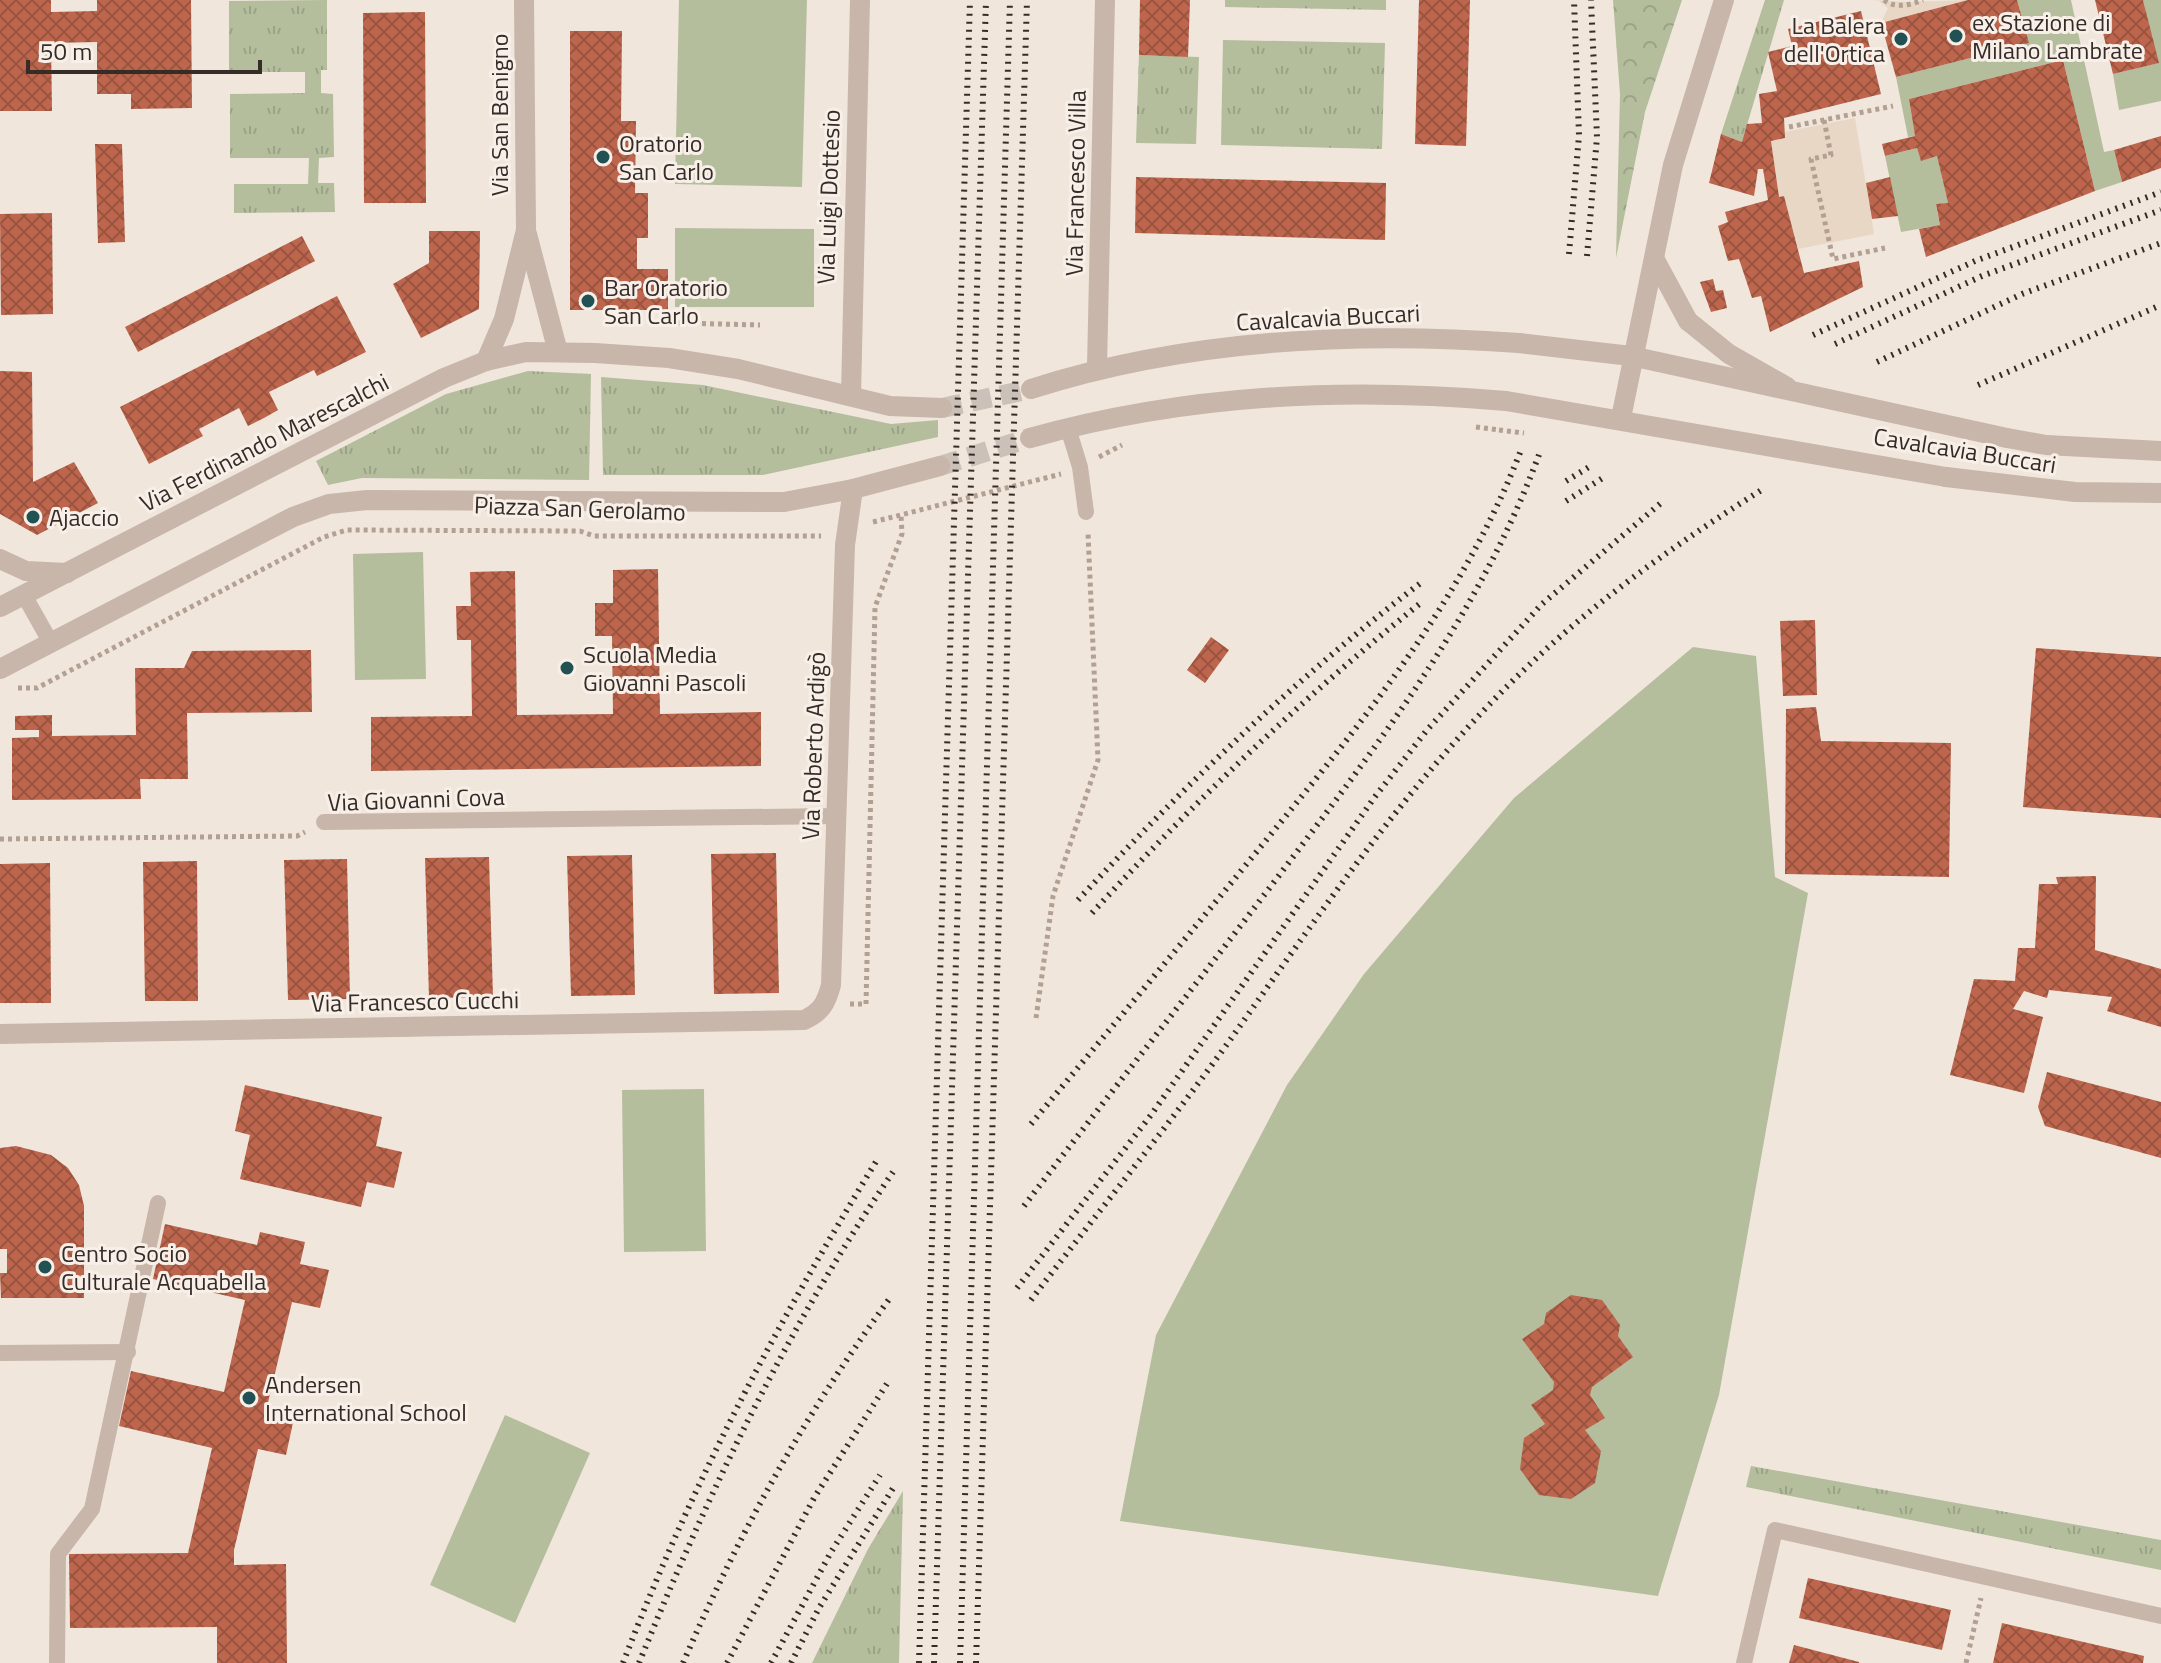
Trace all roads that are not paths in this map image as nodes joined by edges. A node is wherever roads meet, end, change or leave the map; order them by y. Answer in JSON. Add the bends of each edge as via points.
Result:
{"nodes":[{"id":1,"x":524,"y":0,"type":"edge"},
{"id":2,"x":860,"y":0,"type":"edge"},
{"id":3,"x":1105,"y":0,"type":"edge"},
{"id":4,"x":1724,"y":0,"type":"edge"},
{"id":5,"x":526,"y":230,"type":"junction"},
{"id":6,"x":1655,"y":260,"type":"junction"},
{"id":7,"x":558,"y":352,"type":"junction"},
{"id":8,"x":1631,"y":356,"type":"junction"},
{"id":9,"x":486,"y":361,"type":"junction"},
{"id":10,"x":1097,"y":368,"type":"junction"},
{"id":11,"x":1031,"y":389,"type":"tunnel mouth"},
{"id":12,"x":1798,"y":393,"type":"junction"},
{"id":13,"x":851,"y":395,"type":"junction"},
{"id":14,"x":942,"y":408,"type":"tunnel mouth"},
{"id":15,"x":1621,"y":418,"type":"junction"},
{"id":16,"x":1068,"y":428,"type":"junction"},
{"id":17,"x":1030,"y":438,"type":"tunnel mouth"},
{"id":18,"x":2161,"y":451,"type":"edge"},
{"id":19,"x":940,"y":466,"type":"tunnel mouth"},
{"id":20,"x":853,"y":489,"type":"junction"},
{"id":21,"x":2161,"y":493,"type":"edge"},
{"id":22,"x":1086,"y":512,"type":"road end"},
{"id":23,"x":0,"y":559,"type":"edge"},
{"id":24,"x":67,"y":573,"type":"junction"},
{"id":25,"x":24,"y":595,"type":"junction"},
{"id":26,"x":0,"y":607,"type":"edge"},
{"id":27,"x":51,"y":643,"type":"junction"},
{"id":28,"x":0,"y":669,"type":"edge"},
{"id":29,"x":837,"y":816,"type":"junction"},
{"id":30,"x":324,"y":822,"type":"road end"},
{"id":31,"x":825,"y":1004,"type":"joint"},
{"id":32,"x":0,"y":1034,"type":"edge"},
{"id":33,"x":158,"y":1203,"type":"dead end"},
{"id":34,"x":128,"y":1352,"type":"junction"},
{"id":35,"x":0,"y":1353,"type":"edge"},
{"id":36,"x":2161,"y":1616,"type":"edge"},
{"id":37,"x":57,"y":1663,"type":"edge"},
{"id":38,"x":1744,"y":1663,"type":"edge"}],
"edges":[{"from":1,"to":5,"type":"street","name":"Via San Benigno"},
{"from":2,"to":13,"type":"street","name":"Via Luigi Dottesio"},
{"from":3,"to":10,"type":"street","name":"Via Francesco Villa"},
{"from":4,"to":6,"type":"street","via":[[1673,165]]},
{"from":5,"to":7,"type":"street","name":"Via San Benigno"},
{"from":5,"to":9,"type":"street","name":"Via San Benigno","via":[[504,319]]},
{"from":6,"to":8,"type":"street"},
{"from":6,"to":12,"type":"street","name":"Cavalcavia Buccari","bridge":true,"via":[[1688,321],[1729,354]]},
{"from":7,"to":9,"type":"street"},
{"from":7,"to":13,"type":"street","via":[[669,358]]},
{"from":8,"to":10,"type":"street","name":"Cavalcavia Buccari","bridge":true,"via":[[1444,339],[1328,340],[1191,351]]},
{"from":8,"to":12,"type":"street","name":"Cavalcavia Buccari","bridge":true},
{"from":8,"to":15,"type":"street"},
{"from":9,"to":24,"type":"street","name":"Via Ferdinando Marescalchi"},
{"from":10,"to":11,"type":"street","name":"Cavalcavia Buccari"},
{"from":12,"to":18,"type":"street","name":"Cavalcavia Buccari","bridge":true,"via":[[2046,445]]},
{"from":13,"to":14,"type":"street","via":[[890,406]]},
{"from":15,"to":16,"type":"street","name":"Cavalcavia Buccari","bridge":true,"via":[[1506,401],[1376,394],[1256,397],[1152,409]]},
{"from":15,"to":21,"type":"street","name":"Cavalcavia Buccari","bridge":true,"via":[[2009,487]]},
{"from":16,"to":17,"type":"street","name":"Cavalcavia Buccari"},
{"from":16,"to":22,"type":"lane"},
{"from":19,"to":20,"type":"street","name":"Piazza San Gerolamo"},
{"from":20,"to":27,"type":"street","name":"Piazza San Gerolamo","via":[[784,502],[329,504],[293,517]]},
{"from":20,"to":29,"type":"street","name":"Via Roberto Ardigò","via":[[845,545]]},
{"from":23,"to":24,"type":"street","via":[[26,571]]},
{"from":24,"to":25,"type":"street","name":"Via Ferdinando Marescalchi"},
{"from":25,"to":26,"type":"street","name":"Via Ferdinando Marescalchi"},
{"from":25,"to":27,"type":"lane"},
{"from":27,"to":28,"type":"street"},
{"from":29,"to":30,"type":"lane","name":"Via Giovanni Cova"},
{"from":29,"to":31,"type":"street","name":"Via Roberto Ardigò","via":[[831,985]]},
{"from":31,"to":32,"type":"street","name":"Via Francesco Cucchi","via":[[804,1020]]},
{"from":33,"to":34,"type":"lane"},
{"from":34,"to":35,"type":"lane"},
{"from":34,"to":37,"type":"lane","via":[[92,1509],[58,1554]]},
{"from":36,"to":38,"type":"lane","via":[[1775,1530]]}]}
